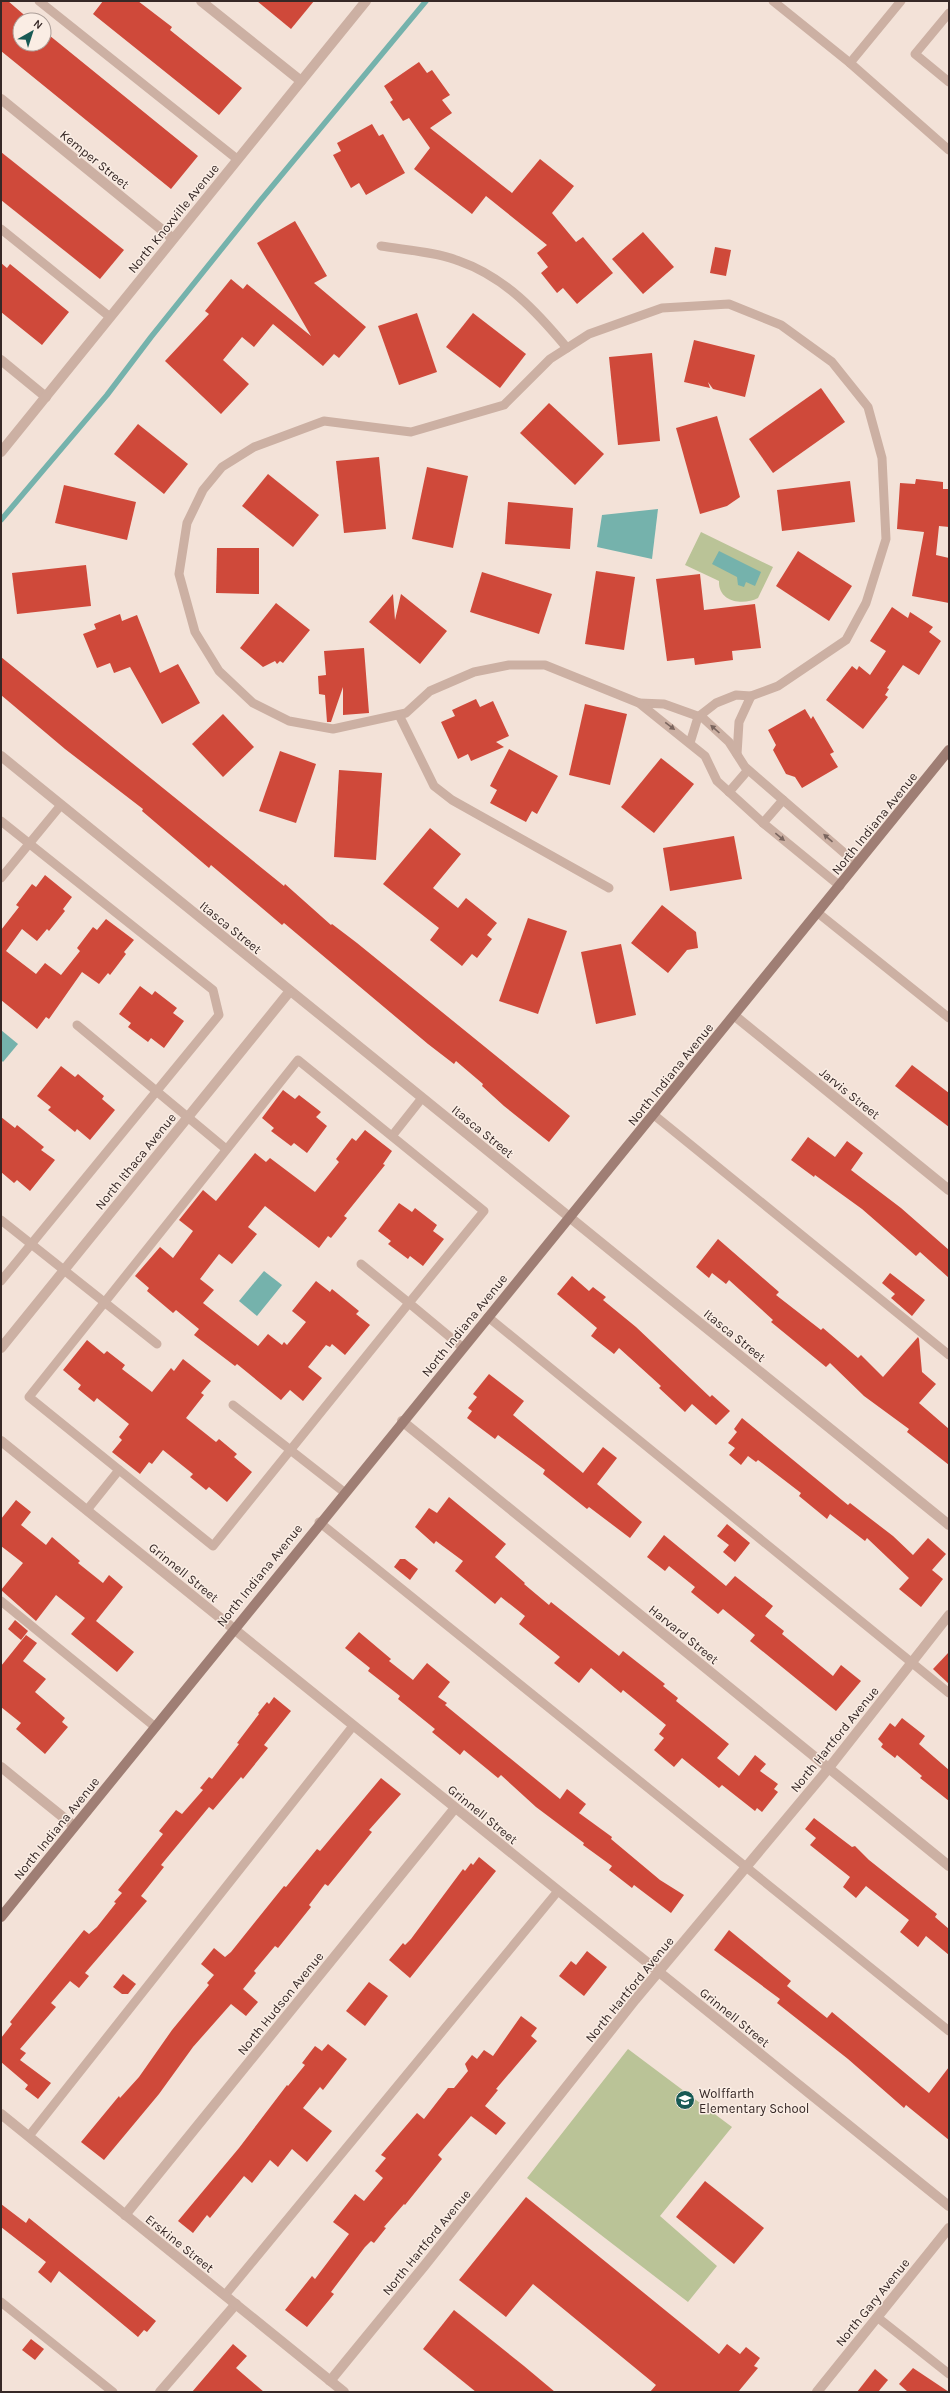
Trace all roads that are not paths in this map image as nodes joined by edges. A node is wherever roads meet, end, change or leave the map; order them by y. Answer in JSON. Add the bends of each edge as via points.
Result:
{"nodes":[{"id":1,"x":39,"y":1,"type":"edge"},
{"id":2,"x":202,"y":1,"type":"edge"},
{"id":3,"x":773,"y":1,"type":"edge"},
{"id":4,"x":901,"y":1,"type":"edge"},
{"id":5,"x":365,"y":2,"type":"edge"},
{"id":6,"x":949,"y":13,"type":"edge"},
{"id":7,"x":850,"y":63,"type":"junction"},
{"id":8,"x":301,"y":81,"type":"junction"},
{"id":9,"x":949,"y":82,"type":"edge"},
{"id":10,"x":1,"y":99,"type":"edge"},
{"id":11,"x":949,"y":150,"type":"edge"},
{"id":12,"x":237,"y":159,"type":"junction"},
{"id":13,"x":1,"y":229,"type":"edge"},
{"id":14,"x":172,"y":238,"type":"junction"},
{"id":15,"x":381,"y":246,"type":"dead end"},
{"id":16,"x":110,"y":317,"type":"junction"},
{"id":17,"x":567,"y":348,"type":"junction"},
{"id":18,"x":1,"y":360,"type":"edge"},
{"id":19,"x":46,"y":397,"type":"junction"},
{"id":20,"x":1,"y":452,"type":"edge"},
{"id":21,"x":751,"y":696,"type":"junction"},
{"id":22,"x":639,"y":703,"type":"junction"},
{"id":23,"x":399,"y":714,"type":"junction"},
{"id":24,"x":698,"y":717,"type":"junction"},
{"id":25,"x":690,"y":743,"type":"junction"},
{"id":26,"x":949,"y":750,"type":"edge"},
{"id":27,"x":737,"y":755,"type":"junction"},
{"id":28,"x":1,"y":756,"type":"edge"},
{"id":29,"x":748,"y":770,"type":"junction"},
{"id":30,"x":729,"y":792,"type":"junction"},
{"id":31,"x":783,"y":800,"type":"junction"},
{"id":32,"x":61,"y":805,"type":"junction"},
{"id":33,"x":1,"y":821,"type":"edge"},
{"id":34,"x":763,"y":823,"type":"junction"},
{"id":35,"x":29,"y":844,"type":"junction"},
{"id":36,"x":857,"y":864,"type":"junction"},
{"id":37,"x":1,"y":878,"type":"edge"},
{"id":38,"x":840,"y":886,"type":"junction"},
{"id":39,"x":609,"y":888,"type":"dead end"},
{"id":40,"x":818,"y":913,"type":"junction"},
{"id":41,"x":290,"y":991,"type":"junction"},
{"id":42,"x":735,"y":1016,"type":"junction"},
{"id":43,"x":949,"y":1018,"type":"edge"},
{"id":44,"x":77,"y":1024,"type":"dead end"},
{"id":45,"x":157,"y":1092,"type":"junction"},
{"id":46,"x":422,"y":1098,"type":"junction"},
{"id":47,"x":654,"y":1114,"type":"junction"},
{"id":48,"x":187,"y":1118,"type":"junction"},
{"id":49,"x":392,"y":1136,"type":"junction"},
{"id":50,"x":226,"y":1149,"type":"junction"},
{"id":51,"x":949,"y":1190,"type":"edge"},
{"id":52,"x":569,"y":1218,"type":"junction"},
{"id":53,"x":1,"y":1220,"type":"edge"},
{"id":54,"x":32,"y":1244,"type":"junction"},
{"id":55,"x":361,"y":1264,"type":"dead end"},
{"id":56,"x":64,"y":1270,"type":"junction"},
{"id":57,"x":1,"y":1281,"type":"edge"},
{"id":58,"x":104,"y":1302,"type":"junction"},
{"id":59,"x":409,"y":1303,"type":"junction"},
{"id":60,"x":488,"y":1317,"type":"junction"},
{"id":61,"x":157,"y":1344,"type":"dead end"},
{"id":62,"x":462,"y":1347,"type":"junction"},
{"id":63,"x":1,"y":1348,"type":"edge"},
{"id":64,"x":949,"y":1355,"type":"edge"},
{"id":65,"x":233,"y":1405,"type":"dead end"},
{"id":66,"x":402,"y":1421,"type":"junction"},
{"id":67,"x":1,"y":1441,"type":"edge"},
{"id":68,"x":290,"y":1450,"type":"junction"},
{"id":69,"x":119,"y":1470,"type":"junction"},
{"id":70,"x":344,"y":1492,"type":"junction"},
{"id":71,"x":87,"y":1510,"type":"junction"},
{"id":72,"x":319,"y":1522,"type":"junction"},
{"id":73,"x":949,"y":1525,"type":"edge"},
{"id":74,"x":1,"y":1601,"type":"edge"},
{"id":75,"x":949,"y":1615,"type":"edge"},
{"id":76,"x":233,"y":1628,"type":"junction"},
{"id":77,"x":912,"y":1662,"type":"junction"},
{"id":78,"x":949,"y":1693,"type":"edge"},
{"id":79,"x":154,"y":1726,"type":"junction"},
{"id":80,"x":353,"y":1726,"type":"junction"},
{"id":81,"x":1,"y":1768,"type":"edge"},
{"id":82,"x":828,"y":1769,"type":"junction"},
{"id":83,"x":455,"y":1808,"type":"junction"},
{"id":84,"x":74,"y":1826,"type":"junction"},
{"id":85,"x":949,"y":1866,"type":"edge"},
{"id":86,"x":745,"y":1868,"type":"junction"},
{"id":87,"x":558,"y":1892,"type":"junction"},
{"id":88,"x":1,"y":1917,"type":"edge"},
{"id":89,"x":658,"y":1973,"type":"junction"},
{"id":90,"x":949,"y":2031,"type":"edge"},
{"id":91,"x":1,"y":2114,"type":"edge"},
{"id":92,"x":29,"y":2136,"type":"junction"},
{"id":93,"x":949,"y":2206,"type":"edge"},
{"id":94,"x":125,"y":2215,"type":"junction"},
{"id":95,"x":949,"y":2228,"type":"edge"},
{"id":96,"x":225,"y":2295,"type":"junction"},
{"id":97,"x":1,"y":2302,"type":"edge"},
{"id":98,"x":236,"y":2304,"type":"junction"},
{"id":99,"x":877,"y":2317,"type":"junction"},
{"id":100,"x":949,"y":2374,"type":"edge"},
{"id":101,"x":330,"y":2381,"type":"junction"},
{"id":102,"x":113,"y":2392,"type":"edge"},
{"id":103,"x":160,"y":2392,"type":"edge"},
{"id":104,"x":344,"y":2392,"type":"edge"},
{"id":105,"x":816,"y":2392,"type":"edge"}],
"edges":[{"from":1,"to":12,"type":"lane"},
{"from":2,"to":8,"type":"street"},
{"from":3,"to":7,"type":"lane"},
{"from":4,"to":7,"type":"lane"},
{"from":5,"to":8,"type":"street","name":"North Knoxville Avenue"},
{"from":6,"to":9,"type":"lane","via":[[915,54]]},
{"from":7,"to":11,"type":"lane"},
{"from":8,"to":12,"type":"street","name":"North Knoxville Avenue"},
{"from":10,"to":14,"type":"street","name":"Kemper Street"},
{"from":12,"to":14,"type":"street","name":"North Knoxville Avenue"},
{"from":13,"to":16,"type":"lane"},
{"from":14,"to":16,"type":"street","name":"North Knoxville Avenue"},
{"from":15,"to":17,"type":"lane","via":[[459,260],[492,277],[519,296]]},
{"from":16,"to":19,"type":"street","name":"North Knoxville Avenue"},
{"from":17,"to":21,"type":"lane","via":[[589,334],[662,308],[729,304],[781,325],[832,362],[868,407],[882,458],[886,539],[866,604],[846,640],[778,686]]},
{"from":17,"to":23,"type":"lane","via":[[550,359],[504,405],[411,432],[324,421],[254,447],[222,467],[203,490],[187,523],[179,574],[195,632],[219,671],[253,703],[289,721],[333,730]]},
{"from":18,"to":19,"type":"street"},
{"from":19,"to":20,"type":"street","name":"North Knoxville Avenue"},
{"from":21,"to":24,"type":"lane","via":[[736,694],[716,703]]},
{"from":21,"to":27,"type":"lane","via":[[739,722]]},
{"from":22,"to":23,"type":"lane","via":[[545,665],[509,665],[474,672],[430,691],[406,713]]},
{"from":22,"to":24,"type":"lane","via":[[664,704]]},
{"from":22,"to":25,"type":"lane","one_way":true},
{"from":23,"to":39,"type":"lane","via":[[434,786],[452,800]]},
{"from":24,"to":25,"type":"lane"},
{"from":27,"to":24,"type":"lane","one_way":true,"via":[[729,742],[703,718]]},
{"from":25,"to":30,"type":"lane","via":[[705,756],[717,781]]},
{"from":26,"to":36,"type":"main road","name":"North Indiana Avenue"},
{"from":27,"to":29,"type":"lane"},
{"from":28,"to":32,"type":"street","name":"Itasca Street"},
{"from":29,"to":30,"type":"lane"},
{"from":29,"to":31,"type":"lane"},
{"from":30,"to":34,"type":"lane"},
{"from":31,"to":34,"type":"lane"},
{"from":36,"to":31,"type":"lane","one_way":true},
{"from":32,"to":35,"type":"lane"},
{"from":32,"to":41,"type":"street","name":"Itasca Street"},
{"from":33,"to":35,"type":"lane"},
{"from":34,"to":38,"type":"lane","one_way":true},
{"from":35,"to":37,"type":"lane"},
{"from":35,"to":45,"type":"lane","via":[[213,990],[219,1015]]},
{"from":36,"to":38,"type":"main road","name":"North Indiana Avenue"},
{"from":38,"to":40,"type":"main road","name":"North Indiana Avenue"},
{"from":40,"to":42,"type":"main road","name":"North Indiana Avenue"},
{"from":40,"to":43,"type":"lane"},
{"from":41,"to":46,"type":"street","name":"Itasca Street"},
{"from":41,"to":48,"type":"street","name":"North Ithaca Avenue"},
{"from":42,"to":47,"type":"main road","name":"North Indiana Avenue"},
{"from":42,"to":51,"type":"street","name":"Jarvis Street"},
{"from":44,"to":45,"type":"lane"},
{"from":45,"to":48,"type":"lane"},
{"from":45,"to":54,"type":"lane"},
{"from":46,"to":49,"type":"lane"},
{"from":46,"to":52,"type":"street","name":"Itasca Street"},
{"from":47,"to":52,"type":"main road","name":"North Indiana Avenue"},
{"from":47,"to":64,"type":"lane"},
{"from":48,"to":50,"type":"lane"},
{"from":48,"to":56,"type":"street","name":"North Ithaca Avenue"},
{"from":49,"to":50,"type":"lane","via":[[298,1060]]},
{"from":49,"to":59,"type":"lane","via":[[484,1211]]},
{"from":50,"to":58,"type":"lane"},
{"from":52,"to":60,"type":"main road","name":"North Indiana Avenue"},
{"from":52,"to":73,"type":"street","name":"Itasca Street"},
{"from":53,"to":54,"type":"lane"},
{"from":54,"to":56,"type":"lane"},
{"from":54,"to":57,"type":"lane"},
{"from":55,"to":59,"type":"lane"},
{"from":56,"to":58,"type":"lane"},
{"from":56,"to":63,"type":"street","name":"North Ithaca Avenue"},
{"from":58,"to":61,"type":"lane"},
{"from":58,"to":69,"type":"lane","via":[[29,1397]]},
{"from":59,"to":62,"type":"lane"},
{"from":59,"to":68,"type":"lane"},
{"from":60,"to":62,"type":"main road","name":"North Indiana Avenue"},
{"from":60,"to":77,"type":"lane"},
{"from":62,"to":66,"type":"main road","name":"North Indiana Avenue"},
{"from":65,"to":68,"type":"lane"},
{"from":66,"to":70,"type":"main road","name":"North Indiana Avenue"},
{"from":66,"to":82,"type":"street","name":"Harvard Street"},
{"from":67,"to":71,"type":"street","name":"Grinnell Street"},
{"from":68,"to":69,"type":"lane","via":[[213,1546]]},
{"from":68,"to":70,"type":"lane"},
{"from":69,"to":71,"type":"lane"},
{"from":70,"to":72,"type":"main road","name":"North Indiana Avenue"},
{"from":71,"to":76,"type":"street","name":"Grinnell Street"},
{"from":72,"to":76,"type":"main road","name":"North Indiana Avenue"},
{"from":72,"to":86,"type":"lane"},
{"from":74,"to":79,"type":"lane"},
{"from":75,"to":77,"type":"street","name":"North Hartford Avenue"},
{"from":76,"to":79,"type":"main road","name":"North Indiana Avenue"},
{"from":76,"to":80,"type":"street","name":"Grinnell Street"},
{"from":77,"to":78,"type":"lane"},
{"from":77,"to":82,"type":"street","name":"North Hartford Avenue"},
{"from":79,"to":84,"type":"main road","name":"North Indiana Avenue"},
{"from":80,"to":83,"type":"street","name":"Grinnell Street"},
{"from":80,"to":92,"type":"lane"},
{"from":81,"to":84,"type":"street"},
{"from":82,"to":85,"type":"street","name":"Harvard Street"},
{"from":82,"to":86,"type":"street","name":"North Hartford Avenue"},
{"from":83,"to":87,"type":"street","name":"Grinnell Street"},
{"from":83,"to":94,"type":"street","name":"North Hudson Avenue"},
{"from":84,"to":88,"type":"main road","name":"North Indiana Avenue"},
{"from":86,"to":89,"type":"street","name":"North Hartford Avenue"},
{"from":86,"to":90,"type":"lane"},
{"from":87,"to":89,"type":"street","name":"Grinnell Street"},
{"from":87,"to":96,"type":"lane"},
{"from":89,"to":93,"type":"street","name":"Grinnell Street"},
{"from":89,"to":101,"type":"street","name":"North Hartford Avenue"},
{"from":91,"to":92,"type":"street","name":"Erskine Street"},
{"from":92,"to":94,"type":"street","name":"Erskine Street"},
{"from":94,"to":96,"type":"street","name":"Erskine Street"},
{"from":95,"to":99,"type":"street","name":"North Gary Avenue"},
{"from":96,"to":98,"type":"street","name":"Erskine Street"},
{"from":97,"to":102,"type":"lane"},
{"from":98,"to":101,"type":"street","name":"Erskine Street"},
{"from":98,"to":103,"type":"street"},
{"from":99,"to":100,"type":"lane"},
{"from":99,"to":105,"type":"street","name":"North Gary Avenue"},
{"from":101,"to":104,"type":"street","name":"Erskine Street"}]}
